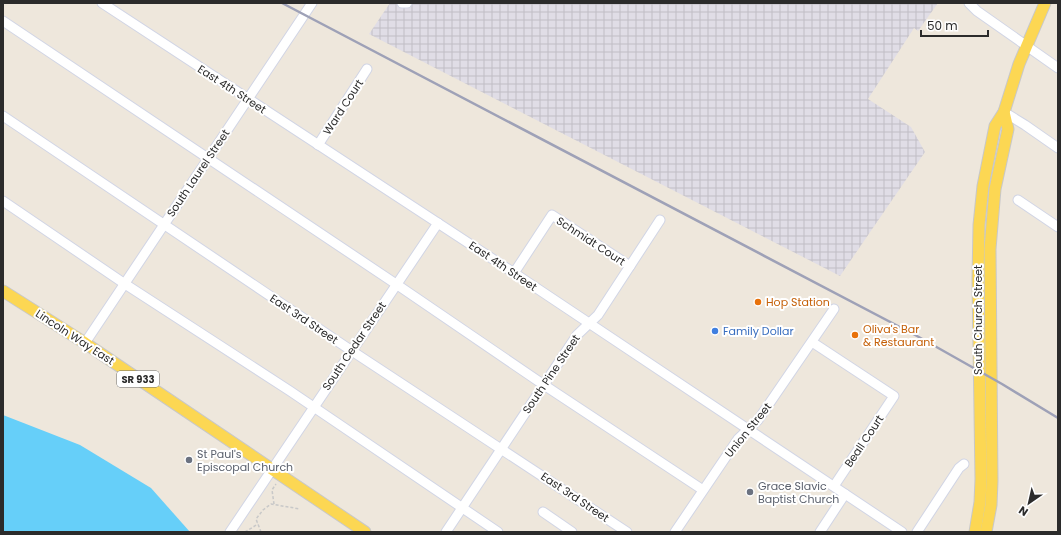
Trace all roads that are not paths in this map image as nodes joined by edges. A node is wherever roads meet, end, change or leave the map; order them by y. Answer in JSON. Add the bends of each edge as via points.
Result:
{"nodes":[{"id":1,"x":102,"y":3,"type":"edge"},
{"id":2,"x":312,"y":3,"type":"edge"},
{"id":3,"x":402,"y":3,"type":"edge"},
{"id":4,"x":407,"y":3,"type":"edge"},
{"id":5,"x":969,"y":3,"type":"edge"},
{"id":6,"x":1045,"y":3,"type":"edge"},
{"id":7,"x":3,"y":21,"type":"edge"},
{"id":8,"x":1026,"y":46,"type":"junction"},
{"id":9,"x":1058,"y":68,"type":"edge"},
{"id":10,"x":367,"y":69,"type":"dead end"},
{"id":11,"x":248,"y":99,"type":"junction"},
{"id":12,"x":1004,"y":112,"type":"junction"},
{"id":13,"x":3,"y":116,"type":"edge"},
{"id":14,"x":318,"y":145,"type":"junction"},
{"id":15,"x":1058,"y":148,"type":"edge"},
{"id":16,"x":208,"y":159,"type":"junction"},
{"id":17,"x":1018,"y":200,"type":"dead end"},
{"id":18,"x":3,"y":201,"type":"edge"},
{"id":19,"x":660,"y":220,"type":"dead end"},
{"id":20,"x":438,"y":223,"type":"junction"},
{"id":21,"x":164,"y":225,"type":"junction"},
{"id":22,"x":1058,"y":227,"type":"edge"},
{"id":23,"x":630,"y":266,"type":"junction"},
{"id":24,"x":514,"y":273,"type":"junction"},
{"id":25,"x":125,"y":284,"type":"junction"},
{"id":26,"x":396,"y":284,"type":"junction"},
{"id":27,"x":3,"y":291,"type":"edge"},
{"id":28,"x":834,"y":309,"type":"dead end"},
{"id":29,"x":589,"y":323,"type":"junction"},
{"id":30,"x":812,"y":342,"type":"junction"},
{"id":31,"x":85,"y":343,"type":"junction"},
{"id":32,"x":352,"y":351,"type":"junction"},
{"id":33,"x":544,"y":385,"type":"junction"},
{"id":34,"x":313,"y":407,"type":"junction"},
{"id":35,"x":748,"y":429,"type":"junction"},
{"id":36,"x":501,"y":449,"type":"junction"},
{"id":37,"x":964,"y":464,"type":"dead end"},
{"id":38,"x":271,"y":469,"type":"junction"},
{"id":39,"x":834,"y":486,"type":"junction"},
{"id":40,"x":703,"y":490,"type":"junction"},
{"id":41,"x":845,"y":494,"type":"junction"},
{"id":42,"x":461,"y":508,"type":"junction"},
{"id":43,"x":543,"y":512,"type":"dead end"},
{"id":44,"x":977,"y":520,"type":"junction"},
{"id":45,"x":230,"y":532,"type":"edge"},
{"id":46,"x":365,"y":532,"type":"edge"},
{"id":47,"x":446,"y":532,"type":"edge"},
{"id":48,"x":498,"y":532,"type":"edge"},
{"id":49,"x":572,"y":532,"type":"edge"},
{"id":50,"x":627,"y":532,"type":"edge"},
{"id":51,"x":675,"y":532,"type":"edge"},
{"id":52,"x":820,"y":532,"type":"edge"},
{"id":53,"x":902,"y":532,"type":"edge"},
{"id":54,"x":917,"y":532,"type":"edge"},
{"id":55,"x":970,"y":532,"type":"edge"},
{"id":56,"x":975,"y":532,"type":"edge"},
{"id":57,"x":986,"y":532,"type":"edge"}],
"edges":[{"from":1,"to":11,"type":"street","name":"East 4th Street"},
{"from":2,"to":11,"type":"street","name":"South Laurel Street"},
{"from":3,"to":4,"type":"street"},
{"from":5,"to":8,"type":"street"},
{"from":6,"to":8,"type":"main road"},
{"from":7,"to":16,"type":"street"},
{"from":8,"to":9,"type":"street"},
{"from":8,"to":12,"type":"main road","name":"South Church Street"},
{"from":10,"to":14,"type":"street","name":"Ward Court"},
{"from":11,"to":14,"type":"street","name":"East 4th Street"},
{"from":11,"to":16,"type":"street","name":"South Laurel Street"},
{"from":12,"to":15,"type":"street"},
{"from":12,"to":44,"type":"main road","name":"South Church Street","via":[[995,126],[983,186],[979,225],[980,502]]},
{"from":12,"to":57,"type":"main road","name":"South Church Street","via":[[1008,130],[995,189],[991,225],[992,481]]},
{"from":13,"to":21,"type":"street","name":"East 3rd Street"},
{"from":14,"to":20,"type":"street","name":"East 4th Street"},
{"from":16,"to":21,"type":"street","name":"South Laurel Street"},
{"from":16,"to":26,"type":"street"},
{"from":17,"to":22,"type":"street"},
{"from":18,"to":25,"type":"street"},
{"from":19,"to":23,"type":"street","name":"South Pine Street"},
{"from":20,"to":24,"type":"street","name":"East 4th Street"},
{"from":20,"to":26,"type":"street","name":"South Cedar Street"},
{"from":21,"to":25,"type":"street","name":"South Laurel Street"},
{"from":21,"to":32,"type":"street","name":"East 3rd Street"},
{"from":23,"to":24,"type":"street","name":"Schmidt Court","via":[[552,215]]},
{"from":23,"to":29,"type":"street","name":"South Pine Street","via":[[598,315]]},
{"from":24,"to":29,"type":"street","name":"East 4th Street"},
{"from":25,"to":31,"type":"street","name":"South Laurel Street"},
{"from":25,"to":34,"type":"street"},
{"from":26,"to":32,"type":"street","name":"South Cedar Street"},
{"from":26,"to":33,"type":"street"},
{"from":27,"to":31,"type":"main road","name":"Lincoln Way East","number":"SR 933"},
{"from":28,"to":30,"type":"street","name":"Union Street"},
{"from":29,"to":33,"type":"street","name":"South Pine Street","via":[[577,335]]},
{"from":29,"to":35,"type":"street","name":"East 4th Street"},
{"from":30,"to":35,"type":"street","name":"Union Street","via":[[758,420]]},
{"from":30,"to":39,"type":"street","name":"Beall Court","via":[[894,396]]},
{"from":31,"to":38,"type":"main road","name":"Lincoln Way East","number":"SR 933"},
{"from":32,"to":34,"type":"street","name":"South Cedar Street"},
{"from":32,"to":36,"type":"street","name":"East 3rd Street"},
{"from":33,"to":36,"type":"street","name":"South Pine Street"},
{"from":33,"to":40,"type":"street"},
{"from":34,"to":38,"type":"street","name":"South Cedar Street"},
{"from":34,"to":42,"type":"street"},
{"from":35,"to":39,"type":"street","name":"East 4th Street"},
{"from":35,"to":40,"type":"street","name":"Union Street","via":[[738,439]]},
{"from":36,"to":42,"type":"street","name":"South Pine Street"},
{"from":36,"to":50,"type":"street","name":"East 3rd Street"},
{"from":37,"to":54,"type":"street"},
{"from":38,"to":45,"type":"street","name":"South Cedar Street"},
{"from":38,"to":46,"type":"main road","name":"Lincoln Way East","number":"SR 933"},
{"from":39,"to":41,"type":"street","name":"East 4th Street"},
{"from":40,"to":51,"type":"street","name":"Union Street"},
{"from":41,"to":52,"type":"street"},
{"from":41,"to":53,"type":"street","name":"East 4th Street"},
{"from":42,"to":47,"type":"street","name":"South Pine Street"},
{"from":42,"to":48,"type":"street"},
{"from":43,"to":49,"type":"street"},
{"from":44,"to":55,"type":"main road"},
{"from":44,"to":56,"type":"main road","name":"South Church Street"}]}
